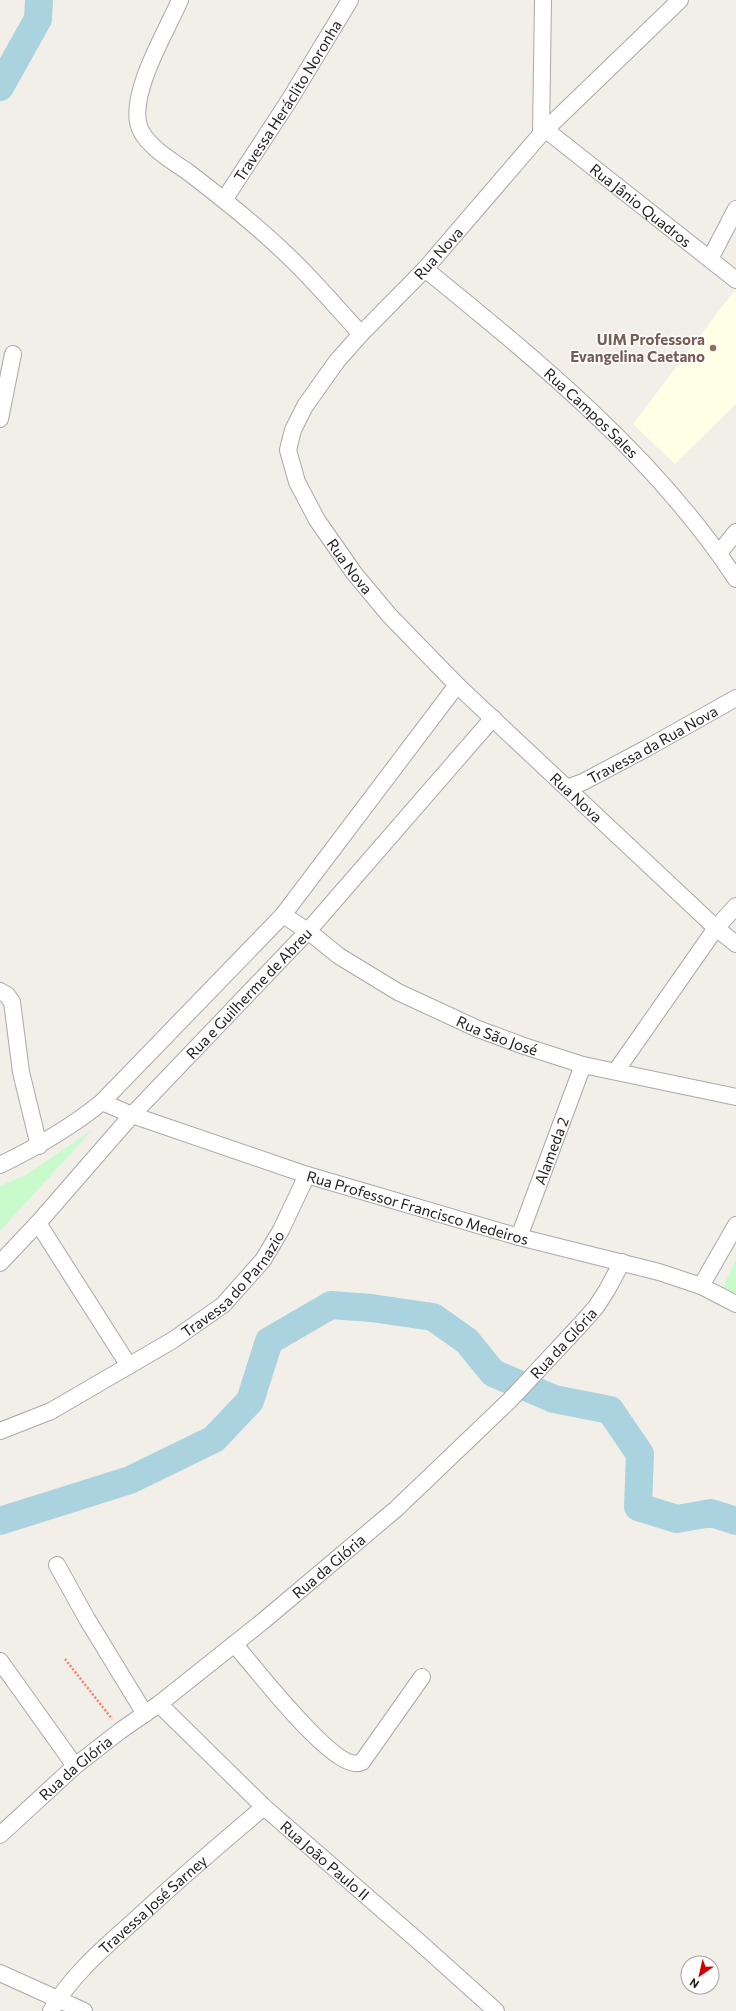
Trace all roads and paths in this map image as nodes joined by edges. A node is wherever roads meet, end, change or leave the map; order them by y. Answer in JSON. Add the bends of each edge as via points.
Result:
{"nodes":[{"id":1,"x":180,"y":0,"type":"edge"},
{"id":2,"x":350,"y":0,"type":"edge"},
{"id":3,"x":543,"y":0,"type":"edge"},
{"id":4,"x":680,"y":0,"type":"edge"},
{"id":5,"x":543,"y":132,"type":"junction"},
{"id":6,"x":224,"y":200,"type":"junction"},
{"id":7,"x":736,"y":209,"type":"edge"},
{"id":8,"x":710,"y":259,"type":"junction"},
{"id":9,"x":425,"y":269,"type":"junction"},
{"id":10,"x":736,"y":280,"type":"edge"},
{"id":11,"x":361,"y":334,"type":"junction"},
{"id":12,"x":12,"y":354,"type":"dead end"},
{"id":13,"x":0,"y":419,"type":"edge"},
{"id":14,"x":736,"y":532,"type":"edge"},
{"id":15,"x":719,"y":553,"type":"junction"},
{"id":16,"x":736,"y":579,"type":"edge"},
{"id":17,"x":457,"y":685,"type":"junction"},
{"id":18,"x":736,"y":698,"type":"edge"},
{"id":19,"x":493,"y":718,"type":"junction"},
{"id":20,"x":567,"y":788,"type":"junction"},
{"id":21,"x":736,"y":906,"type":"edge"},
{"id":22,"x":283,"y":915,"type":"junction"},
{"id":23,"x":716,"y":928,"type":"junction"},
{"id":24,"x":308,"y":931,"type":"junction"},
{"id":25,"x":736,"y":944,"type":"edge"},
{"id":26,"x":0,"y":991,"type":"edge"},
{"id":27,"x":583,"y":1065,"type":"junction"},
{"id":28,"x":616,"y":1072,"type":"junction"},
{"id":29,"x":736,"y":1097,"type":"edge"},
{"id":30,"x":102,"y":1102,"type":"junction"},
{"id":31,"x":132,"y":1115,"type":"junction"},
{"id":32,"x":39,"y":1146,"type":"junction"},
{"id":33,"x":0,"y":1165,"type":"edge"},
{"id":34,"x":307,"y":1175,"type":"junction"},
{"id":35,"x":38,"y":1223,"type":"junction"},
{"id":36,"x":736,"y":1225,"type":"edge"},
{"id":37,"x":519,"y":1237,"type":"junction"},
{"id":38,"x":622,"y":1262,"type":"junction"},
{"id":39,"x":0,"y":1263,"type":"edge"},
{"id":40,"x":701,"y":1286,"type":"junction"},
{"id":41,"x":736,"y":1304,"type":"edge"},
{"id":42,"x":129,"y":1366,"type":"junction"},
{"id":43,"x":0,"y":1431,"type":"edge"},
{"id":44,"x":57,"y":1565,"type":"dead end"},
{"id":45,"x":234,"y":1644,"type":"junction"},
{"id":46,"x":65,"y":1659,"type":"dead end"},
{"id":47,"x":0,"y":1661,"type":"edge"},
{"id":48,"x":422,"y":1677,"type":"dead end"},
{"id":49,"x":159,"y":1704,"type":"junction"},
{"id":50,"x":145,"y":1714,"type":"junction"},
{"id":51,"x":120,"y":1731,"type":"junction"},
{"id":52,"x":75,"y":1766,"type":"junction"},
{"id":53,"x":264,"y":1807,"type":"junction"},
{"id":54,"x":0,"y":1836,"type":"edge"},
{"id":55,"x":0,"y":1973,"type":"edge"},
{"id":56,"x":54,"y":2005,"type":"edge"},
{"id":57,"x":84,"y":2011,"type":"edge"},
{"id":58,"x":496,"y":2011,"type":"edge"}],
"edges":[{"from":1,"to":6,"type":"street","via":[[139,98],[139,129],[160,152]]},
{"from":2,"to":6,"type":"street","name":"Travessa Heráclito Noronha","via":[[282,112]]},
{"from":3,"to":5,"type":"street"},
{"from":4,"to":5,"type":"street","name":"Rua Nova"},
{"from":5,"to":8,"type":"street","name":"Rua Jânio Quadros"},
{"from":5,"to":9,"type":"street","name":"Rua Nova"},
{"from":6,"to":11,"type":"street","via":[[287,254]]},
{"from":7,"to":8,"type":"street"},
{"from":8,"to":10,"type":"street","name":"Rua Jânio Quadros"},
{"from":9,"to":11,"type":"street","name":"Rua Nova"},
{"from":9,"to":15,"type":"street","name":"Rua Campos Sales","via":[[510,340],[610,430],[667,490]]},
{"from":11,"to":17,"type":"street","name":"Rua Nova","via":[[337,361],[305,406],[293,430],[288,450],[291,465],[305,500],[354,573],[389,615]]},
{"from":12,"to":13,"type":"street"},
{"from":14,"to":15,"type":"street"},
{"from":15,"to":16,"type":"street","name":"Rua Campos Sales"},
{"from":17,"to":19,"type":"street","name":"Rua Nova"},
{"from":17,"to":22,"type":"street","name":"Rua e Guilherme de Abreu"},
{"from":18,"to":20,"type":"street","name":"Travessa da Rua Nova","via":[[584,782]]},
{"from":19,"to":20,"type":"street","name":"Rua Nova"},
{"from":19,"to":24,"type":"street","name":"Rua e Guilherme de Abreu"},
{"from":20,"to":23,"type":"street","name":"Rua Nova"},
{"from":21,"to":23,"type":"street"},
{"from":22,"to":24,"type":"street","name":"Rua São José"},
{"from":22,"to":30,"type":"street","name":"Rua e Guilherme de Abreu"},
{"from":23,"to":25,"type":"street","name":"Rua Nova"},
{"from":23,"to":28,"type":"street"},
{"from":24,"to":27,"type":"street","name":"Rua São José","via":[[368,975],[434,1010],[524,1046]]},
{"from":24,"to":31,"type":"street","name":"Rua e Guilherme de Abreu"},
{"from":26,"to":32,"type":"street","via":[[12,1002],[21,1072]]},
{"from":27,"to":28,"type":"street","name":"Rua São José"},
{"from":27,"to":37,"type":"street","name":"Alameda 2"},
{"from":28,"to":29,"type":"street","name":"Rua São José"},
{"from":30,"to":31,"type":"street","name":"Rua Professor Francisco Medeiros"},
{"from":30,"to":32,"type":"street","name":"Rua e Guilherme de Abreu"},
{"from":31,"to":34,"type":"street","name":"Rua Professor Francisco Medeiros"},
{"from":31,"to":35,"type":"street","name":"Rua e Guilherme de Abreu"},
{"from":32,"to":33,"type":"street","name":"Rua e Guilherme de Abreu"},
{"from":34,"to":37,"type":"street","name":"Rua Professor Francisco Medeiros"},
{"from":34,"to":42,"type":"street","name":"Travessa do Parnazio","via":[[281,1230],[263,1260],[242,1285],[223,1305],[173,1340]]},
{"from":35,"to":39,"type":"street","name":"Rua e Guilherme de Abreu"},
{"from":35,"to":42,"type":"street"},
{"from":36,"to":40,"type":"street"},
{"from":37,"to":38,"type":"street","name":"Rua Professor Francisco Medeiros"},
{"from":38,"to":40,"type":"street","name":"Rua Professor Francisco Medeiros"},
{"from":38,"to":45,"type":"street","name":"Rua da Glória","via":[[596,1306],[510,1400],[396,1509]]},
{"from":40,"to":41,"type":"street","name":"Rua Professor Francisco Medeiros"},
{"from":42,"to":43,"type":"street","name":"Travessa do Parnazio","via":[[51,1411]]},
{"from":44,"to":50,"type":"street"},
{"from":45,"to":48,"type":"street","via":[[317,1739],[333,1753],[353,1764],[362,1762]]},
{"from":45,"to":49,"type":"street","name":"Rua da Glória"},
{"from":46,"to":51,"type":"path"},
{"from":47,"to":52,"type":"street"},
{"from":49,"to":50,"type":"street","name":"Rua da Glória"},
{"from":49,"to":53,"type":"street","name":"Rua João Paulo II"},
{"from":50,"to":51,"type":"street","name":"Rua da Glória"},
{"from":51,"to":52,"type":"street","name":"Rua da Glória"},
{"from":52,"to":54,"type":"street","name":"Rua da Glória"},
{"from":53,"to":56,"type":"street","name":"Travessa José Sarney","via":[[110,1942],[79,1973]]},
{"from":53,"to":58,"type":"street","name":"Rua João Paulo II"},
{"from":55,"to":56,"type":"street"},
{"from":56,"to":57,"type":"street"}]}
